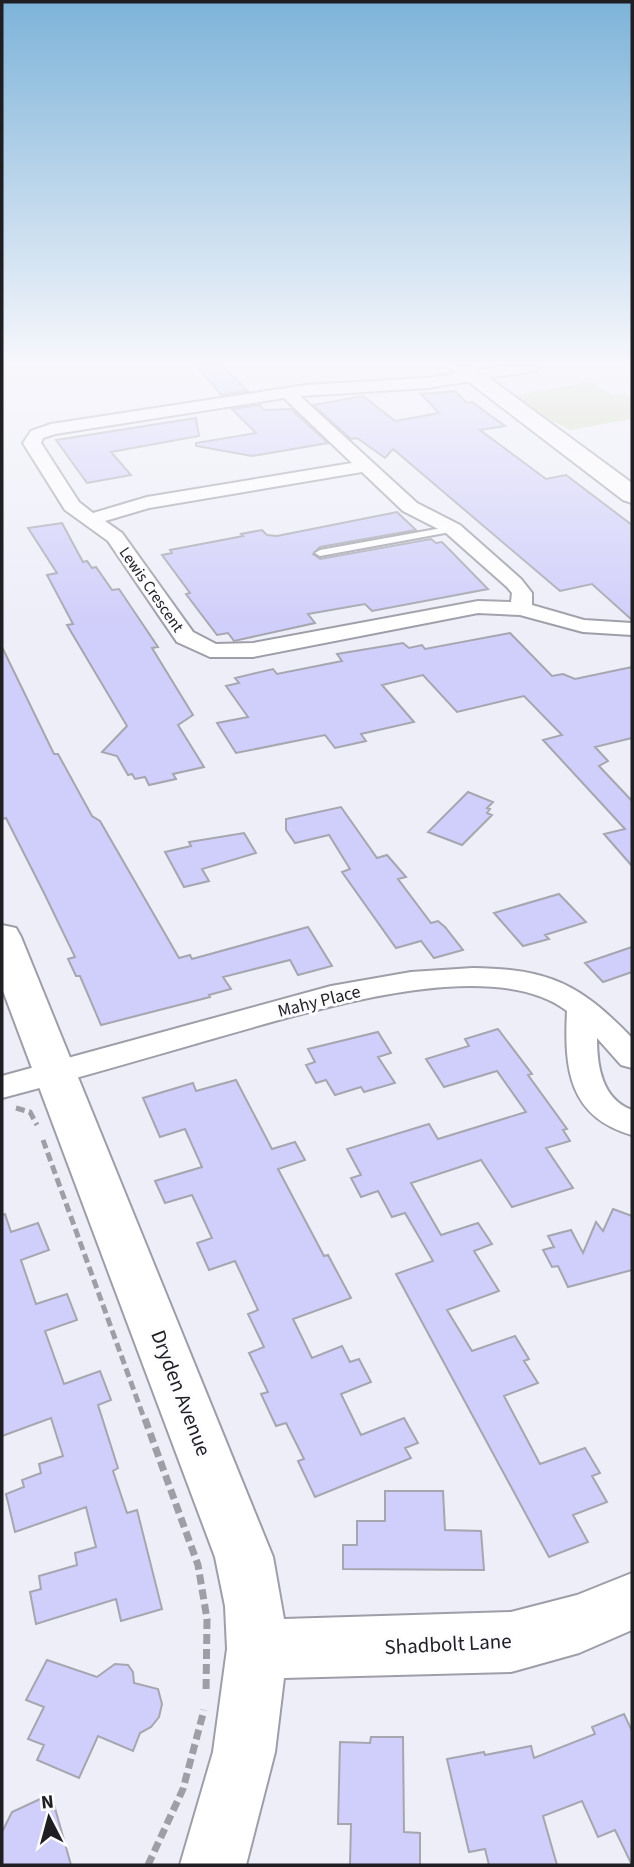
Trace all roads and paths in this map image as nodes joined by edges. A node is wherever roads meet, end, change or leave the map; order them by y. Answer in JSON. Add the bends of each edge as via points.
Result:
{"nodes":[{"id":1,"x":37,"y":453,"type":"edge"},
{"id":2,"x":351,"y":453,"type":"edge"},
{"id":3,"x":576,"y":453,"type":"edge"},
{"id":4,"x":364,"y":466,"type":"junction"},
{"id":5,"x":632,"y":495,"type":"edge"},
{"id":6,"x":92,"y":519,"type":"junction"},
{"id":7,"x":453,"y":529,"type":"junction"},
{"id":8,"x":320,"y":553,"type":"dead end"},
{"id":9,"x":521,"y":608,"type":"junction"},
{"id":10,"x":632,"y":629,"type":"edge"},
{"id":11,"x":2,"y":937,"type":"edge"},
{"id":12,"x":582,"y":1009,"type":"junction"},
{"id":13,"x":632,"y":1057,"type":"edge"},
{"id":14,"x":55,"y":1072,"type":"junction"},
{"id":15,"x":5,"y":1097,"type":"edge"},
{"id":16,"x":632,"y":1124,"type":"edge"},
{"id":17,"x":632,"y":1601,"type":"edge"},
{"id":18,"x":257,"y":1649,"type":"junction"},
{"id":19,"x":148,"y":1865,"type":"edge"},
{"id":20,"x":213,"y":1865,"type":"edge"}],
"edges":[{"from":1,"to":6,"type":"street","name":"Lewis Crescent","via":[[72,506]]},
{"from":2,"to":4,"type":"street"},
{"from":3,"to":5,"type":"street"},
{"from":4,"to":6,"type":"street","via":[[147,503]]},
{"from":4,"to":7,"type":"street","via":[[410,507]]},
{"from":6,"to":9,"type":"street","name":"Lewis Crescent","via":[[124,547],[185,637],[199,647],[224,653],[463,608]]},
{"from":7,"to":8,"type":"lane"},
{"from":7,"to":9,"type":"street","via":[[518,588]]},
{"from":9,"to":10,"type":"street","name":"Lewis Crescent","via":[[583,626]]},
{"from":11,"to":14,"type":"street","name":"Dryden Avenue"},
{"from":12,"to":13,"type":"street","name":"Mahy Place"},
{"from":12,"to":14,"type":"street","name":"Mahy Place","via":[[549,988],[506,977],[382,987],[331,996]]},
{"from":12,"to":16,"type":"street","via":[[581,1053],[595,1099],[616,1119]]},
{"from":14,"to":15,"type":"street","name":"Mahy Place"},
{"from":14,"to":18,"type":"street","name":"Dryden Avenue","via":[[244,1557]]},
{"from":15,"to":19,"type":"path","via":[[36,1122],[186,1528],[204,1595],[208,1641],[204,1707],[183,1789]]},
{"from":17,"to":18,"type":"street","name":"Shadbolt Lane","via":[[579,1623],[511,1642]]},
{"from":18,"to":20,"type":"street","name":"Dryden Avenue","via":[[244,1752]]}]}
